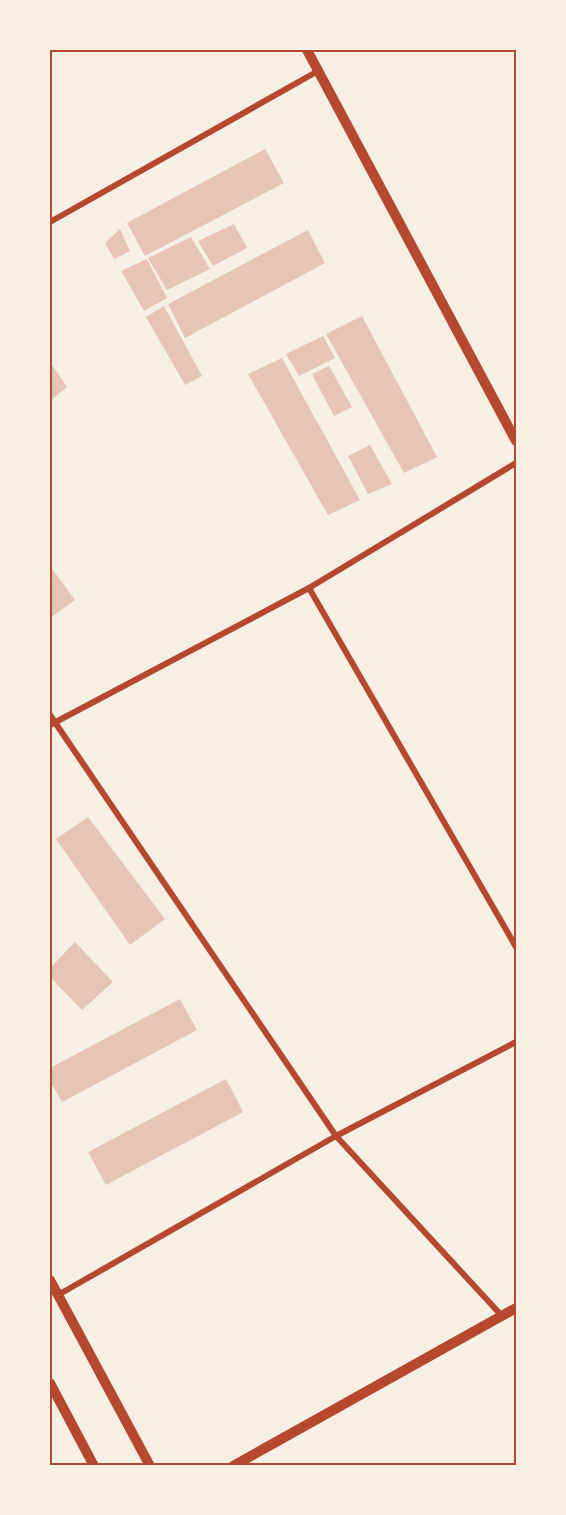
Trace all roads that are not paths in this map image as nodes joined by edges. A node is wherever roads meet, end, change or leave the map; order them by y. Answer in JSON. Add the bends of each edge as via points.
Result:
{"nodes":[{"id":1,"x":307,"y":50,"type":"edge"},
{"id":2,"x":319,"y":71,"type":"junction"},
{"id":3,"x":50,"y":222,"type":"edge"},
{"id":4,"x":516,"y":441,"type":"edge"},
{"id":5,"x":516,"y":463,"type":"edge"},
{"id":6,"x":309,"y":588,"type":"junction"},
{"id":7,"x":50,"y":715,"type":"edge"},
{"id":8,"x":52,"y":723,"type":"edge"},
{"id":9,"x":516,"y":947,"type":"edge"},
{"id":10,"x":516,"y":1042,"type":"edge"},
{"id":11,"x":336,"y":1136,"type":"junction"},
{"id":12,"x":50,"y":1280,"type":"edge"},
{"id":13,"x":58,"y":1295,"type":"junction"},
{"id":14,"x":516,"y":1308,"type":"edge"},
{"id":15,"x":502,"y":1316,"type":"junction"},
{"id":16,"x":50,"y":1383,"type":"edge"},
{"id":17,"x":94,"y":1466,"type":"edge"},
{"id":18,"x":150,"y":1466,"type":"edge"},
{"id":19,"x":233,"y":1466,"type":"edge"}],
"edges":[{"from":1,"to":2,"type":"street"},
{"from":2,"to":3,"type":"street"},
{"from":2,"to":4,"type":"street"},
{"from":5,"to":6,"type":"street"},
{"from":6,"to":8,"type":"street"},
{"from":6,"to":9,"type":"street"},
{"from":7,"to":8,"type":"street"},
{"from":8,"to":11,"type":"street"},
{"from":10,"to":11,"type":"street"},
{"from":11,"to":13,"type":"street"},
{"from":11,"to":15,"type":"street"},
{"from":12,"to":13,"type":"street"},
{"from":13,"to":18,"type":"street"},
{"from":14,"to":15,"type":"street"},
{"from":15,"to":19,"type":"street"},
{"from":16,"to":17,"type":"street"}]}
